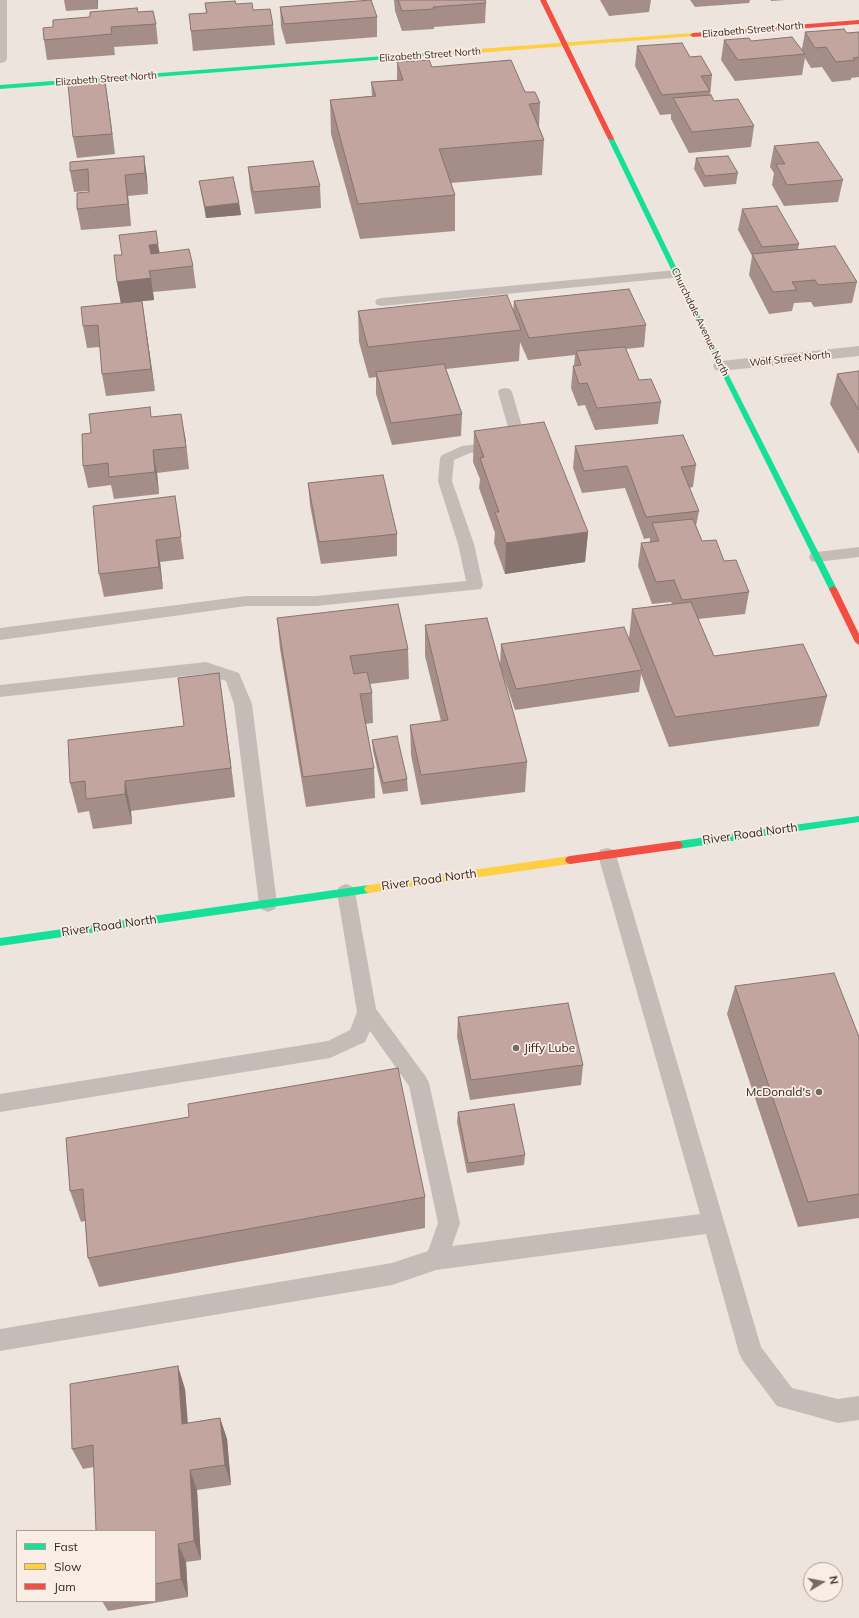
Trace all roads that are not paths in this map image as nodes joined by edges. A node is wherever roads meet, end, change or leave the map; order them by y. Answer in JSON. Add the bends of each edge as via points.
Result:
{"nodes":[{"id":1,"x":0,"y":0,"type":"edge"},
{"id":2,"x":543,"y":0,"type":"edge"},
{"id":3,"x":859,"y":22,"type":"edge"},
{"id":4,"x":566,"y":45,"type":"junction"},
{"id":5,"x":0,"y":59,"type":"edge"},
{"id":6,"x":0,"y":87,"type":"edge"},
{"id":7,"x":676,"y":274,"type":"junction"},
{"id":8,"x":382,"y":302,"type":"dead end"},
{"id":9,"x":859,"y":351,"type":"edge"},
{"id":10,"x":721,"y":366,"type":"junction"},
{"id":11,"x":505,"y":392,"type":"dead end"},
{"id":12,"x":859,"y":552,"type":"edge"},
{"id":13,"x":817,"y":557,"type":"junction"},
{"id":14,"x":0,"y":634,"type":"edge"},
{"id":15,"x":859,"y":642,"type":"edge"},
{"id":16,"x":0,"y":691,"type":"edge"},
{"id":17,"x":859,"y":818,"type":"edge"},
{"id":18,"x":607,"y":855,"type":"junction"},
{"id":19,"x":346,"y":892,"type":"junction"},
{"id":20,"x":268,"y":904,"type":"junction"},
{"id":21,"x":0,"y":942,"type":"edge"},
{"id":22,"x":367,"y":1012,"type":"junction"},
{"id":23,"x":0,"y":1103,"type":"edge"},
{"id":24,"x":713,"y":1223,"type":"junction"},
{"id":25,"x":436,"y":1259,"type":"junction"},
{"id":26,"x":0,"y":1340,"type":"edge"},
{"id":27,"x":859,"y":1408,"type":"edge"}],
"edges":[{"from":1,"to":5,"type":"street"},
{"from":2,"to":4,"type":"street","name":"Churchdale Avenue North"},
{"from":3,"to":4,"type":"street","name":"Elizabeth Street North"},
{"from":4,"to":6,"type":"street","name":"Elizabeth Street North"},
{"from":4,"to":7,"type":"street","name":"Churchdale Avenue North"},
{"from":7,"to":8,"type":"lane"},
{"from":7,"to":10,"type":"street","name":"Churchdale Avenue North"},
{"from":9,"to":10,"type":"street","name":"Wolf Street North"},
{"from":10,"to":13,"type":"street","name":"Churchdale Avenue North"},
{"from":11,"to":14,"type":"lane","via":[[519,440],[505,445],[467,449],[447,458],[445,482],[466,544],[475,585],[316,601],[246,601]]},
{"from":12,"to":13,"type":"lane"},
{"from":13,"to":15,"type":"street","name":"Churchdale Avenue North"},
{"from":16,"to":20,"type":"lane","via":[[206,668],[233,677],[243,704]]},
{"from":17,"to":18,"type":"street","name":"River Road North"},
{"from":18,"to":19,"type":"street","name":"River Road North"},
{"from":18,"to":24,"type":"lane"},
{"from":19,"to":20,"type":"street","name":"River Road North"},
{"from":19,"to":22,"type":"lane"},
{"from":20,"to":21,"type":"street","name":"River Road North"},
{"from":22,"to":23,"type":"lane","via":[[358,1036],[330,1050]]},
{"from":22,"to":25,"type":"lane","via":[[419,1083],[449,1223]]},
{"from":24,"to":25,"type":"lane"},
{"from":24,"to":27,"type":"lane","via":[[751,1353],[784,1398],[838,1411]]},
{"from":25,"to":26,"type":"lane","via":[[392,1274]]}]}
